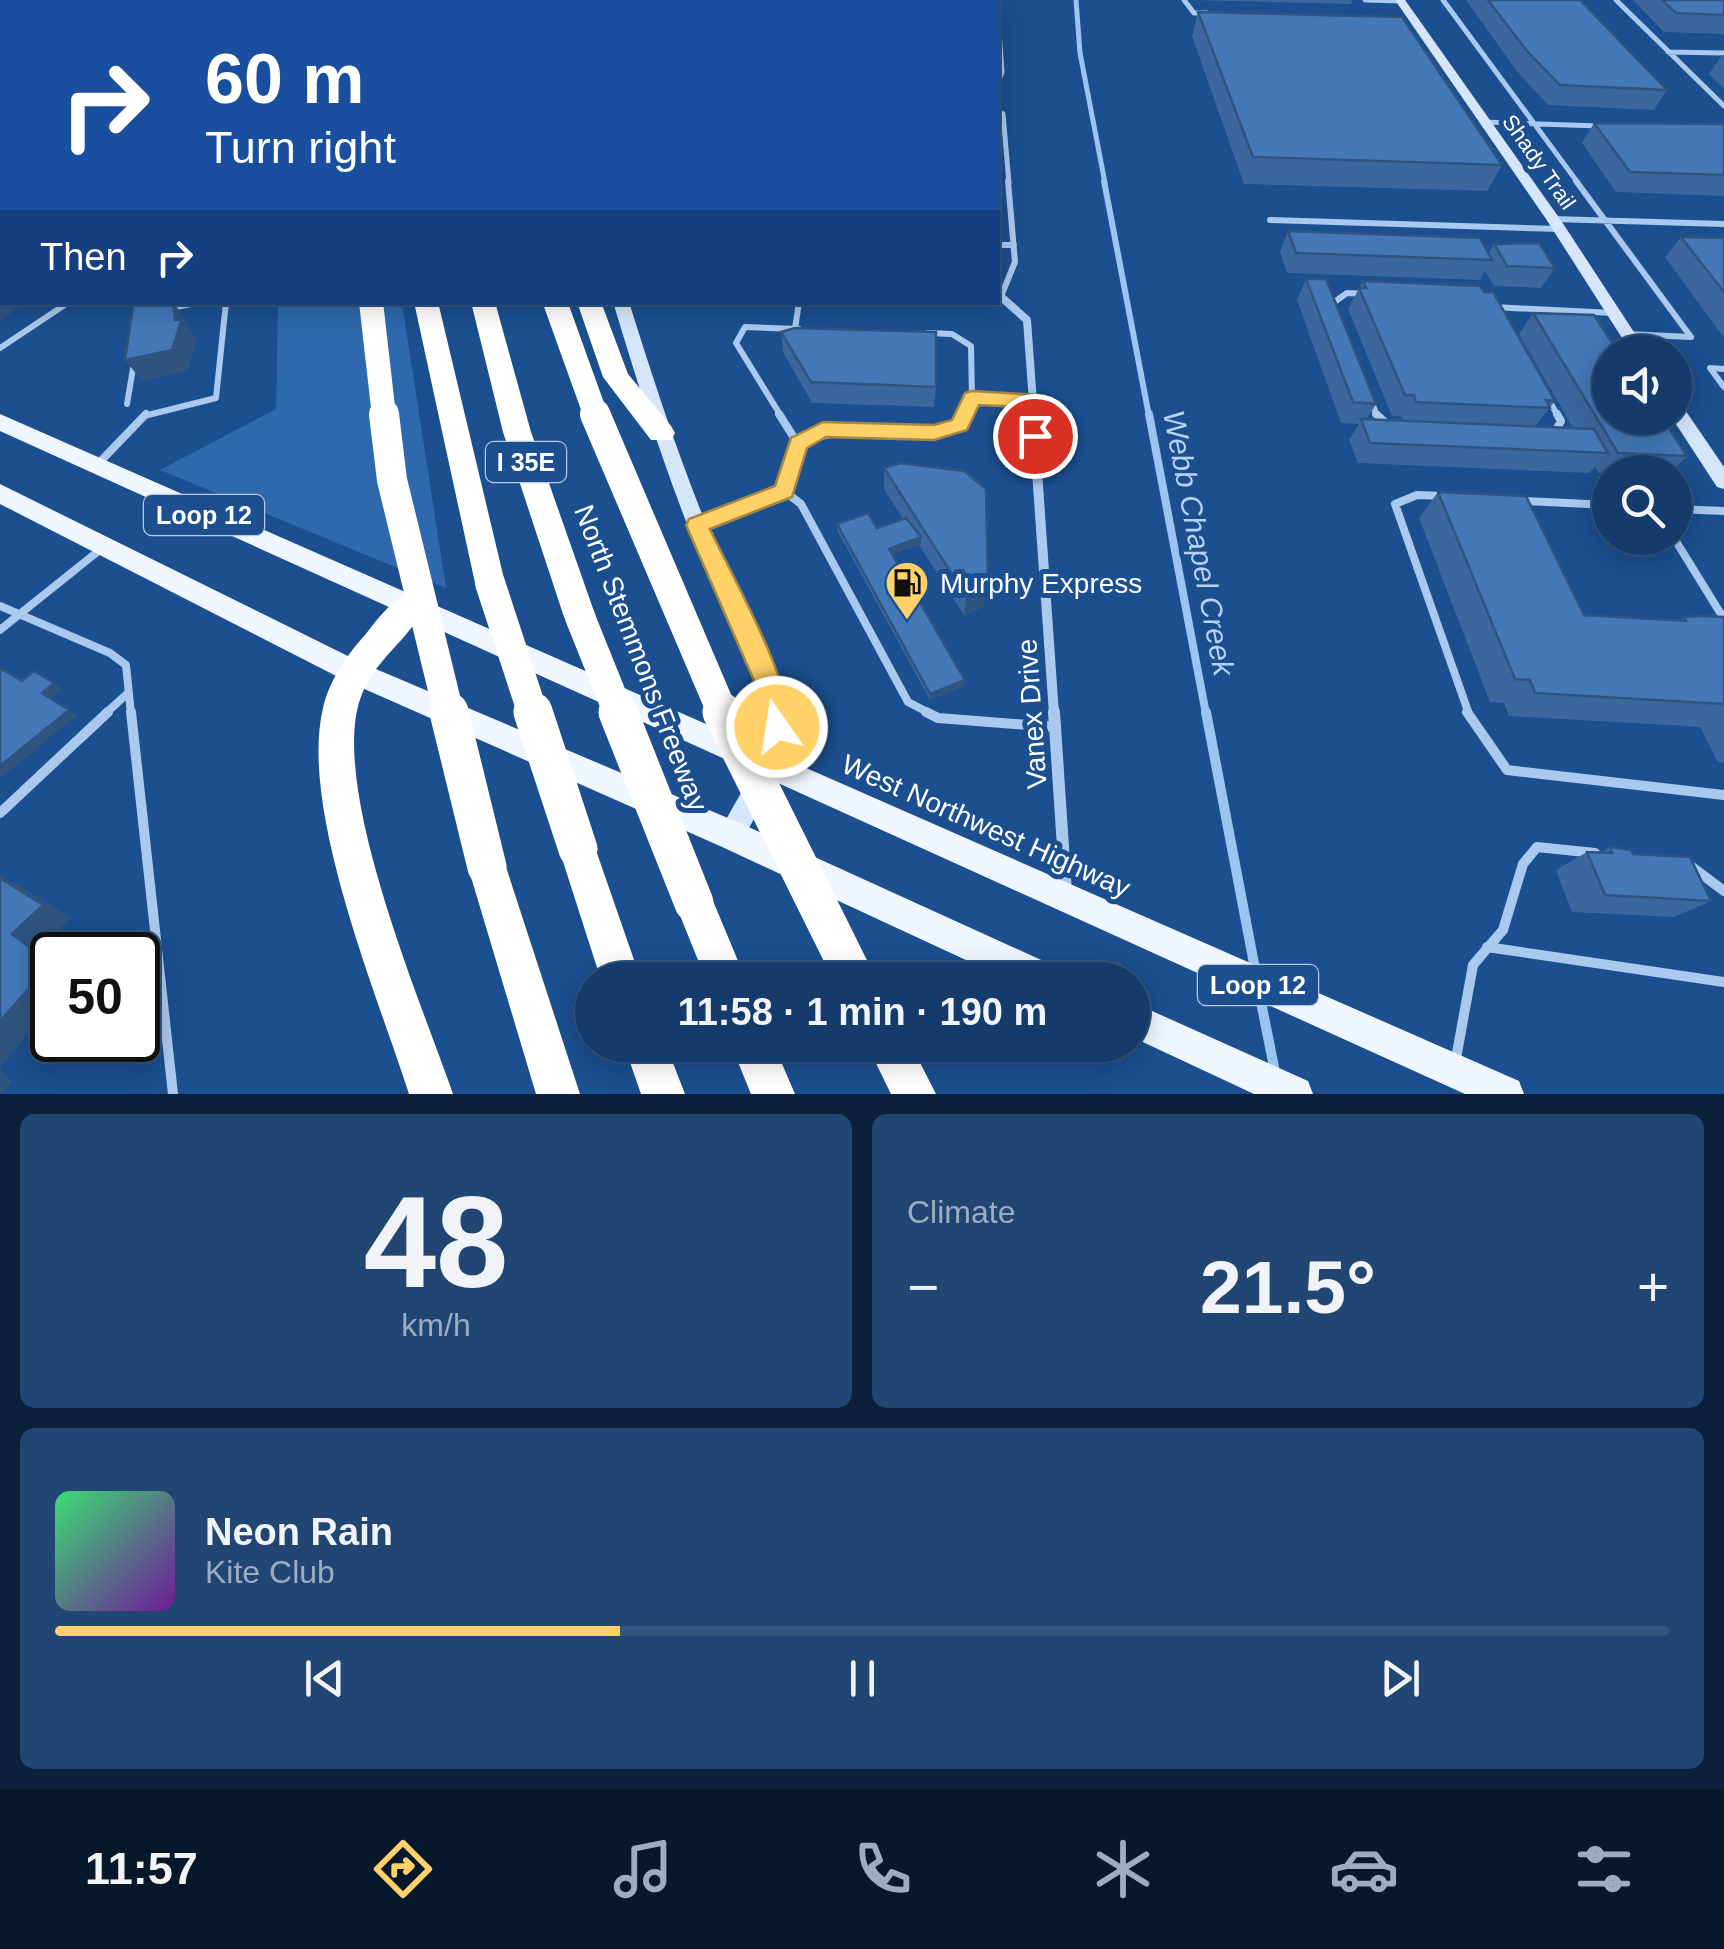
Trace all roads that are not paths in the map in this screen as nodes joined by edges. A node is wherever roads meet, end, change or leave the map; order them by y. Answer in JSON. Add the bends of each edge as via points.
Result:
{"nodes":[{"id":1,"x":1184,"y":0,"type":"edge"},
{"id":2,"x":1364,"y":0,"type":"edge"},
{"id":3,"x":1443,"y":0,"type":"edge"},
{"id":4,"x":1616,"y":0,"type":"edge"},
{"id":5,"x":1400,"y":1,"type":"edge"},
{"id":6,"x":1224,"y":13,"type":"edge"},
{"id":7,"x":1394,"y":17,"type":"edge"},
{"id":8,"x":1412,"y":17,"type":"junction"},
{"id":9,"x":1000,"y":44,"type":"edge"},
{"id":10,"x":1668,"y":52,"type":"junction"},
{"id":11,"x":1724,"y":53,"type":"edge"},
{"id":12,"x":1000,"y":78,"type":"edge"},
{"id":13,"x":1724,"y":106,"type":"edge"},
{"id":14,"x":1000,"y":112,"type":"edge"},
{"id":15,"x":1484,"y":122,"type":"junction"},
{"id":16,"x":1536,"y":124,"type":"junction"},
{"id":17,"x":1611,"y":126,"type":"edge"},
{"id":18,"x":1270,"y":220,"type":"dead end"},
{"id":19,"x":1605,"y":220,"type":"junction"},
{"id":20,"x":1556,"y":224,"type":"junction"},
{"id":21,"x":1724,"y":224,"type":"edge"},
{"id":22,"x":1000,"y":244,"type":"edge"},
{"id":23,"x":1014,"y":245,"type":"junction"},
{"id":24,"x":1000,"y":294,"type":"edge"},
{"id":25,"x":1382,"y":294,"type":"edge"},
{"id":26,"x":1483,"y":302,"type":"edge"},
{"id":27,"x":64,"y":305,"type":"edge"},
{"id":28,"x":186,"y":305,"type":"edge"},
{"id":29,"x":226,"y":305,"type":"edge"},
{"id":30,"x":371,"y":305,"type":"edge"},
{"id":31,"x":427,"y":305,"type":"edge"},
{"id":32,"x":484,"y":305,"type":"edge"},
{"id":33,"x":556,"y":305,"type":"edge"},
{"id":34,"x":591,"y":305,"type":"edge"},
{"id":35,"x":622,"y":305,"type":"edge"},
{"id":36,"x":799,"y":305,"type":"edge"},
{"id":37,"x":1496,"y":308,"type":"junction"},
{"id":38,"x":157,"y":311,"type":"edge"},
{"id":39,"x":1613,"y":313,"type":"junction"},
{"id":40,"x":1340,"y":320,"type":"edge"},
{"id":41,"x":1505,"y":324,"type":"edge"},
{"id":42,"x":795,"y":329,"type":"junction"},
{"id":43,"x":815,"y":330,"type":"edge"},
{"id":44,"x":912,"y":332,"type":"edge"},
{"id":45,"x":1627,"y":334,"type":"joint"},
{"id":46,"x":0,"y":348,"type":"edge"},
{"id":47,"x":136,"y":350,"type":"edge"},
{"id":48,"x":1724,"y":369,"type":"edge"},
{"id":49,"x":1366,"y":387,"type":"edge"},
{"id":50,"x":1724,"y":387,"type":"edge"},
{"id":51,"x":1542,"y":389,"type":"edge"},
{"id":52,"x":972,"y":398,"type":"junction"},
{"id":53,"x":1032,"y":400,"type":"junction"},
{"id":54,"x":127,"y":404,"type":"dead end"},
{"id":55,"x":0,"y":422,"type":"edge"},
{"id":56,"x":1393,"y":427,"type":"edge"},
{"id":57,"x":1692,"y":432,"type":"edge"},
{"id":58,"x":660,"y":433,"type":"junction"},
{"id":59,"x":1551,"y":440,"type":"edge"},
{"id":60,"x":798,"y":444,"type":"junction"},
{"id":61,"x":96,"y":466,"type":"junction"},
{"id":62,"x":1721,"y":473,"type":"edge"},
{"id":63,"x":784,"y":491,"type":"junction"},
{"id":64,"x":0,"y":492,"type":"edge"},
{"id":65,"x":1456,"y":497,"type":"edge"},
{"id":66,"x":1514,"y":500,"type":"edge"},
{"id":67,"x":1592,"y":504,"type":"edge"},
{"id":68,"x":1692,"y":509,"type":"edge"},
{"id":69,"x":1724,"y":511,"type":"edge"},
{"id":70,"x":697,"y":525,"type":"junction"},
{"id":71,"x":104,"y":546,"type":"junction"},
{"id":72,"x":1684,"y":555,"type":"edge"},
{"id":73,"x":0,"y":606,"type":"edge"},
{"id":74,"x":409,"y":608,"type":"junction"},
{"id":75,"x":21,"y":613,"type":"junction"},
{"id":76,"x":1724,"y":619,"type":"edge"},
{"id":77,"x":0,"y":630,"type":"edge"},
{"id":78,"x":354,"y":672,"type":"junction"},
{"id":79,"x":128,"y":692,"type":"junction"},
{"id":80,"x":1055,"y":727,"type":"junction"},
{"id":81,"x":767,"y":764,"type":"junction"},
{"id":82,"x":1721,"y":796,"type":"edge"},
{"id":83,"x":1724,"y":808,"type":"edge"},
{"id":84,"x":0,"y":813,"type":"edge"},
{"id":85,"x":731,"y":835,"type":"junction"},
{"id":86,"x":1611,"y":855,"type":"edge"},
{"id":87,"x":1666,"y":861,"type":"edge"},
{"id":88,"x":1724,"y":892,"type":"edge"},
{"id":89,"x":1067,"y":902,"type":"junction"},
{"id":90,"x":1487,"y":947,"type":"junction"},
{"id":91,"x":615,"y":962,"type":"edge"},
{"id":92,"x":719,"y":962,"type":"edge"},
{"id":93,"x":845,"y":962,"type":"edge"},
{"id":94,"x":1007,"y":962,"type":"edge"},
{"id":95,"x":1724,"y":982,"type":"edge"},
{"id":96,"x":1150,"y":1027,"type":"edge"},
{"id":97,"x":651,"y":1062,"type":"edge"},
{"id":98,"x":759,"y":1062,"type":"edge"},
{"id":99,"x":897,"y":1062,"type":"edge"},
{"id":100,"x":1454,"y":1070,"type":"junction"},
{"id":101,"x":173,"y":1094,"type":"edge"},
{"id":102,"x":431,"y":1094,"type":"edge"},
{"id":103,"x":558,"y":1094,"type":"edge"},
{"id":104,"x":663,"y":1094,"type":"edge"},
{"id":105,"x":773,"y":1094,"type":"edge"},
{"id":106,"x":914,"y":1094,"type":"edge"},
{"id":107,"x":1295,"y":1094,"type":"edge"},
{"id":108,"x":1506,"y":1094,"type":"edge"}],
"edges":[{"from":1,"to":6,"type":"lane","via":[[1194,13]]},
{"from":2,"to":5,"type":"lane"},
{"from":3,"to":16,"type":"lane"},
{"from":4,"to":10,"type":"lane"},
{"from":5,"to":8,"type":"street","name":"Shady Trail"},
{"from":7,"to":8,"type":"lane"},
{"from":8,"to":15,"type":"street","name":"Shady Trail"},
{"from":9,"to":12,"type":"lane"},
{"from":10,"to":11,"type":"lane"},
{"from":10,"to":13,"type":"lane"},
{"from":14,"to":23,"type":"lane"},
{"from":15,"to":16,"type":"lane"},
{"from":15,"to":20,"type":"street","name":"Shady Trail"},
{"from":16,"to":17,"type":"lane"},
{"from":16,"to":19,"type":"lane"},
{"from":18,"to":20,"type":"lane"},
{"from":19,"to":20,"type":"lane"},
{"from":19,"to":21,"type":"lane"},
{"from":19,"to":45,"type":"lane","via":[[1691,338]]},
{"from":20,"to":39,"type":"street","name":"Shady Trail"},
{"from":22,"to":23,"type":"lane"},
{"from":23,"to":24,"type":"lane","via":[[1016,262]]},
{"from":24,"to":53,"type":"street","name":"Vanex Drive","via":[[1027,320]]},
{"from":25,"to":40,"type":"lane","via":[[1347,294],[1333,303]]},
{"from":26,"to":37,"type":"lane"},
{"from":27,"to":46,"type":"lane"},
{"from":28,"to":38,"type":"lane"},
{"from":29,"to":61,"type":"lane","via":[[216,398],[148,412]]},
{"from":30,"to":103,"type":"highway","bridge":true,"via":[[392,480],[488,867]]},
{"from":31,"to":91,"type":"highway","number":"I 35E","bridge":true,"via":[[490,583]]},
{"from":32,"to":92,"type":"highway","name":"North Stemmons Freeway","number":"I 35E","bridge":true,"via":[[528,468],[580,617]]},
{"from":33,"to":93,"type":"highway","bridge":true,"via":[[594,417],[692,647]]},
{"from":34,"to":58,"type":"highway","via":[[616,377]]},
{"from":35,"to":58,"type":"street","name":"North Stemmons Freeway"},
{"from":36,"to":42,"type":"lane"},
{"from":37,"to":39,"type":"lane"},
{"from":37,"to":41,"type":"lane"},
{"from":39,"to":45,"type":"street","name":"Shady Trail"},
{"from":42,"to":43,"type":"lane"},
{"from":42,"to":60,"type":"lane","via":[[745,327],[736,343]]},
{"from":44,"to":52,"type":"lane","via":[[952,334],[971,346]]},
{"from":47,"to":54,"type":"lane"},
{"from":48,"to":50,"type":"lane","via":[[1710,368]]},
{"from":49,"to":56,"type":"lane","via":[[1379,420]]},
{"from":51,"to":59,"type":"lane","via":[[1561,421]]},
{"from":52,"to":53,"type":"lane"},
{"from":52,"to":60,"type":"lane","via":[[960,425],[934,433],[823,429]]},
{"from":53,"to":80,"type":"street","name":"Vanex Drive"},
{"from":55,"to":61,"type":"main road","name":"West Northwest Highway","number":"Loop 12"},
{"from":57,"to":62,"type":"street"},
{"from":58,"to":70,"type":"street","name":"North Stemmons Freeway"},
{"from":60,"to":63,"type":"lane"},
{"from":61,"to":74,"type":"main road","name":"West Northwest Highway","number":"Loop 12"},
{"from":63,"to":70,"type":"lane"},
{"from":63,"to":80,"type":"lane","via":[[801,504],[908,702],[938,718]]},
{"from":64,"to":71,"type":"main road","number":"Loop 12"},
{"from":65,"to":82,"type":"lane","via":[[1417,495],[1395,504],[1462,704],[1507,770]]},
{"from":66,"to":67,"type":"lane"},
{"from":68,"to":69,"type":"lane"},
{"from":70,"to":81,"type":"street","name":"North Stemmons Freeway","via":[[772,692],[777,727]]},
{"from":71,"to":75,"type":"lane"},
{"from":71,"to":78,"type":"main road","number":"Loop 12"},
{"from":72,"to":76,"type":"lane"},
{"from":73,"to":75,"type":"lane"},
{"from":74,"to":78,"type":"highway"},
{"from":74,"to":81,"type":"main road","name":"West Northwest Highway","number":"Loop 12"},
{"from":75,"to":77,"type":"lane"},
{"from":75,"to":79,"type":"lane","via":[[126,664]]},
{"from":78,"to":85,"type":"main road","number":"Loop 12"},
{"from":78,"to":102,"type":"highway","via":[[336,732],[337,774]]},
{"from":79,"to":84,"type":"lane"},
{"from":79,"to":101,"type":"lane"},
{"from":80,"to":89,"type":"street","name":"Vanex Drive"},
{"from":81,"to":85,"type":"street","name":"North Stemmons Freeway"},
{"from":81,"to":89,"type":"main road","name":"West Northwest Highway","number":"Loop 12"},
{"from":82,"to":83,"type":"lane"},
{"from":85,"to":94,"type":"main road","number":"Loop 12"},
{"from":86,"to":90,"type":"lane","via":[[1537,847],[1523,864],[1503,930]]},
{"from":87,"to":88,"type":"lane","via":[[1685,863]]},
{"from":89,"to":100,"type":"main road","name":"West Northwest Highway","number":"Loop 12"},
{"from":90,"to":95,"type":"lane"},
{"from":90,"to":100,"type":"lane","via":[[1473,965]]},
{"from":96,"to":107,"type":"main road","number":"Loop 12"},
{"from":97,"to":104,"type":"highway"},
{"from":98,"to":105,"type":"highway"},
{"from":99,"to":106,"type":"highway"},
{"from":100,"to":108,"type":"main road","name":"West Northwest Highway","number":"Loop 12"}]}
